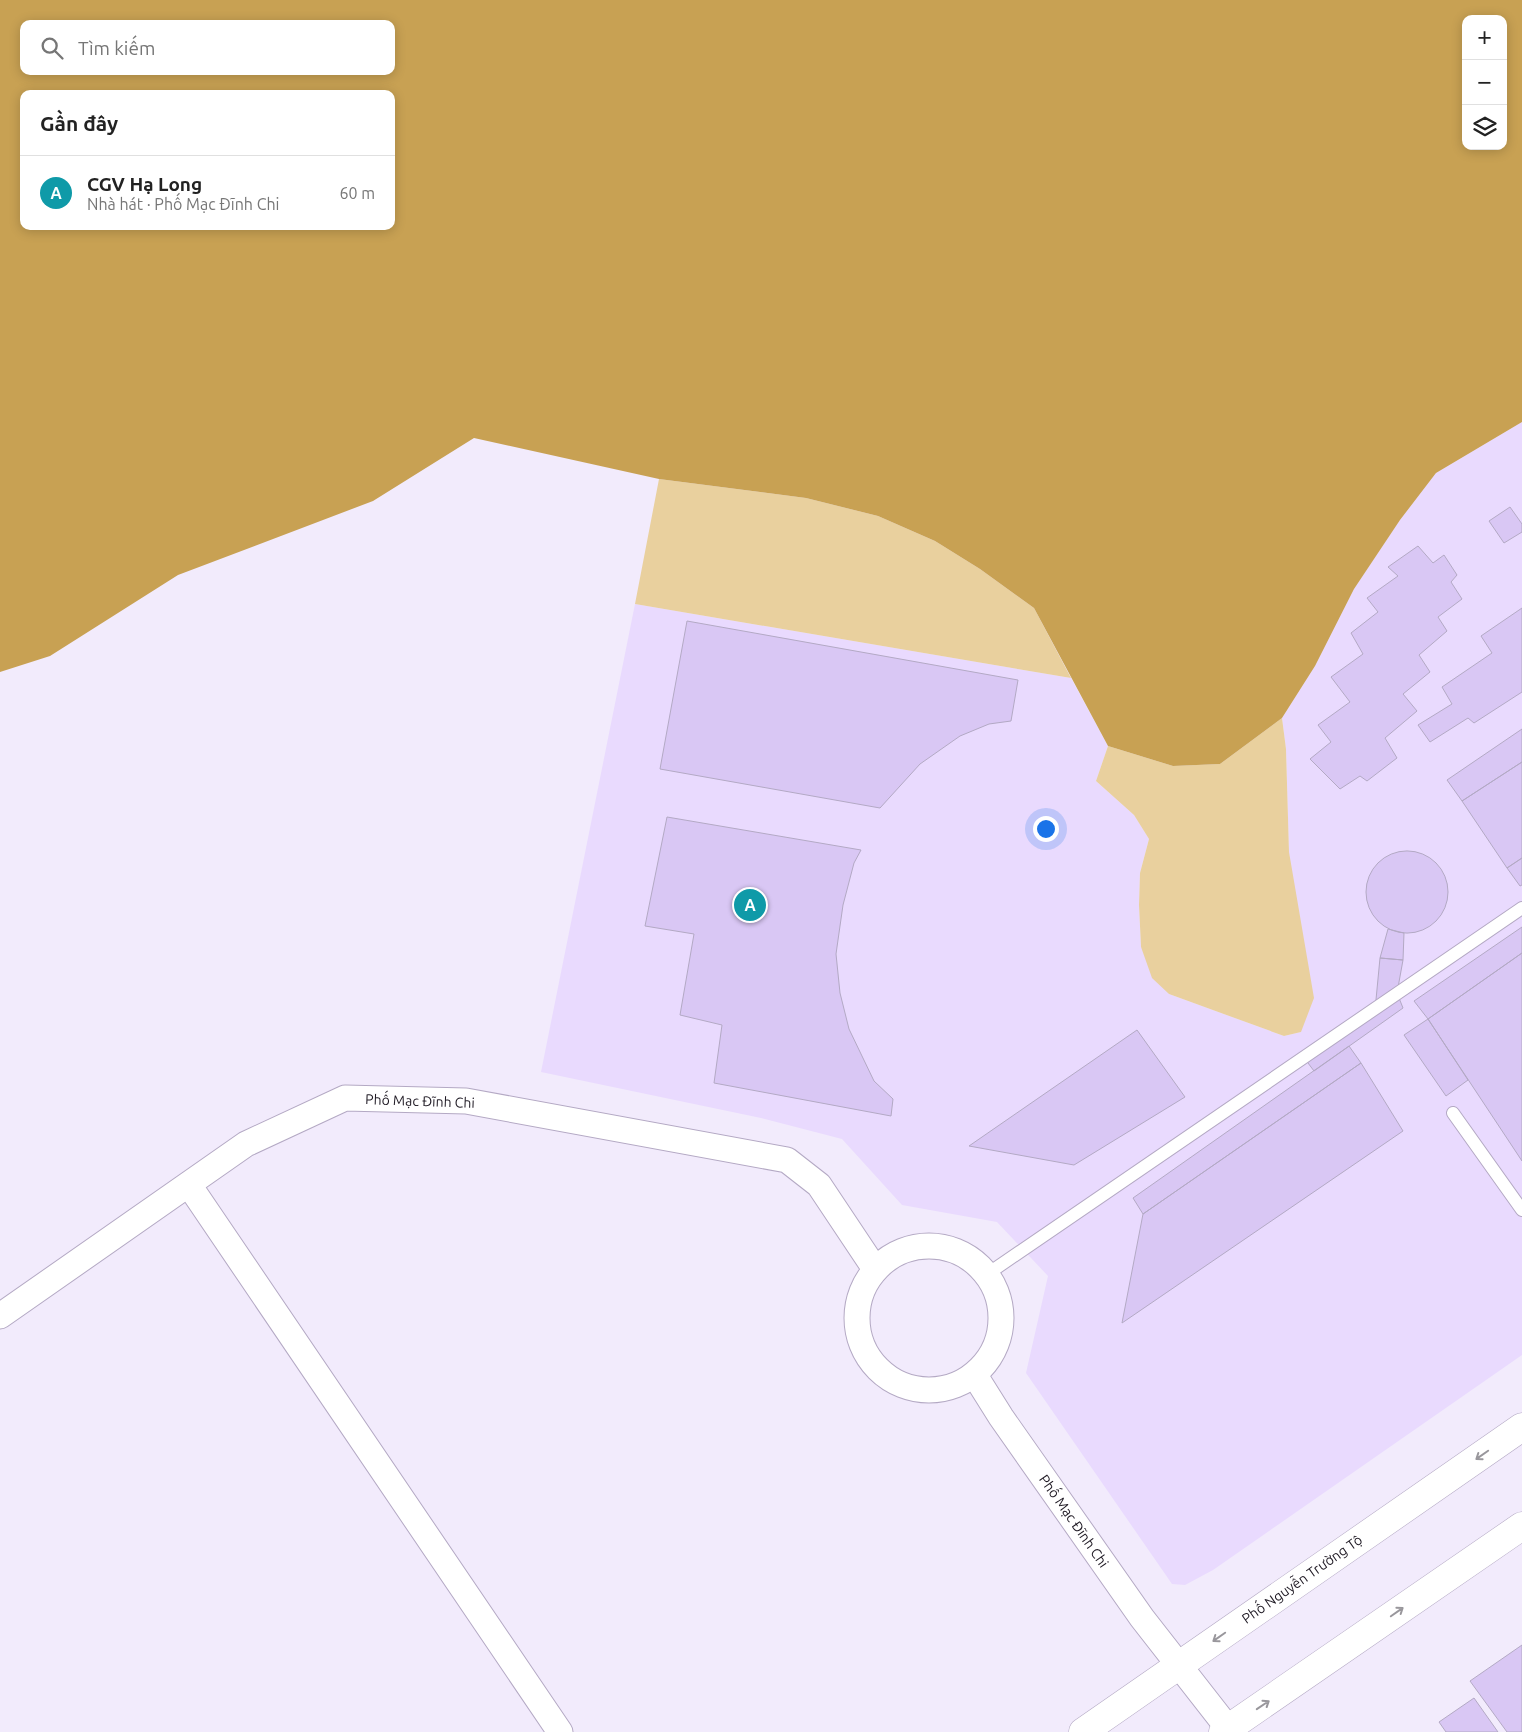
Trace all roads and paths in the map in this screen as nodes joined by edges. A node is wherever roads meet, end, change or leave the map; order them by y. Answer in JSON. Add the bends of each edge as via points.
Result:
{"nodes":[{"id":1,"x":1522,"y":908,"type":"edge"},
{"id":2,"x":1453,"y":1113,"type":"dead end"},
{"id":3,"x":188,"y":1185,"type":"junction"},
{"id":4,"x":1522,"y":1210,"type":"edge"},
{"id":5,"x":875,"y":1269,"type":"junction"},
{"id":6,"x":986,"y":1275,"type":"junction"},
{"id":7,"x":0,"y":1316,"type":"edge"},
{"id":8,"x":974,"y":1374,"type":"junction"},
{"id":9,"x":1522,"y":1427,"type":"edge"},
{"id":10,"x":1522,"y":1526,"type":"edge"},
{"id":11,"x":1179,"y":1665,"type":"junction"},
{"id":12,"x":1227,"y":1731,"type":"edge"},
{"id":13,"x":560,"y":1732,"type":"edge"},
{"id":14,"x":1082,"y":1732,"type":"edge"}],
"edges":[{"from":1,"to":6,"type":"lane"},
{"from":2,"to":4,"type":"lane"},
{"from":3,"to":5,"type":"street","name":"Phố Mạc Đĩnh Chi","via":[[246,1144],[346,1098],[466,1101],[787,1160],[819,1185]]},
{"from":3,"to":7,"type":"street","name":"Phố Mạc Đĩnh Chi"},
{"from":3,"to":13,"type":"street"},
{"from":5,"to":6,"type":"street","via":[[895,1254],[926,1245],[952,1249],[983,1269]]},
{"from":5,"to":8,"type":"street","via":[[858,1303],[857,1326],[864,1350],[884,1375],[906,1387],[936,1389],[960,1383]]},
{"from":6,"to":8,"type":"street","via":[[996,1290],[1002,1317],[998,1342]]},
{"from":8,"to":11,"type":"street","name":"Phố Mạc Đĩnh Chi","via":[[1012,1433]]},
{"from":9,"to":11,"type":"street","name":"Phố Nguyễn Trường Tộ","one_way":true},
{"from":12,"to":10,"type":"street","one_way":true},
{"from":11,"to":12,"type":"street","name":"Phố Mạc Đĩnh Chi"},
{"from":11,"to":14,"type":"street","name":"Phố Nguyễn Trường Tộ"}]}
